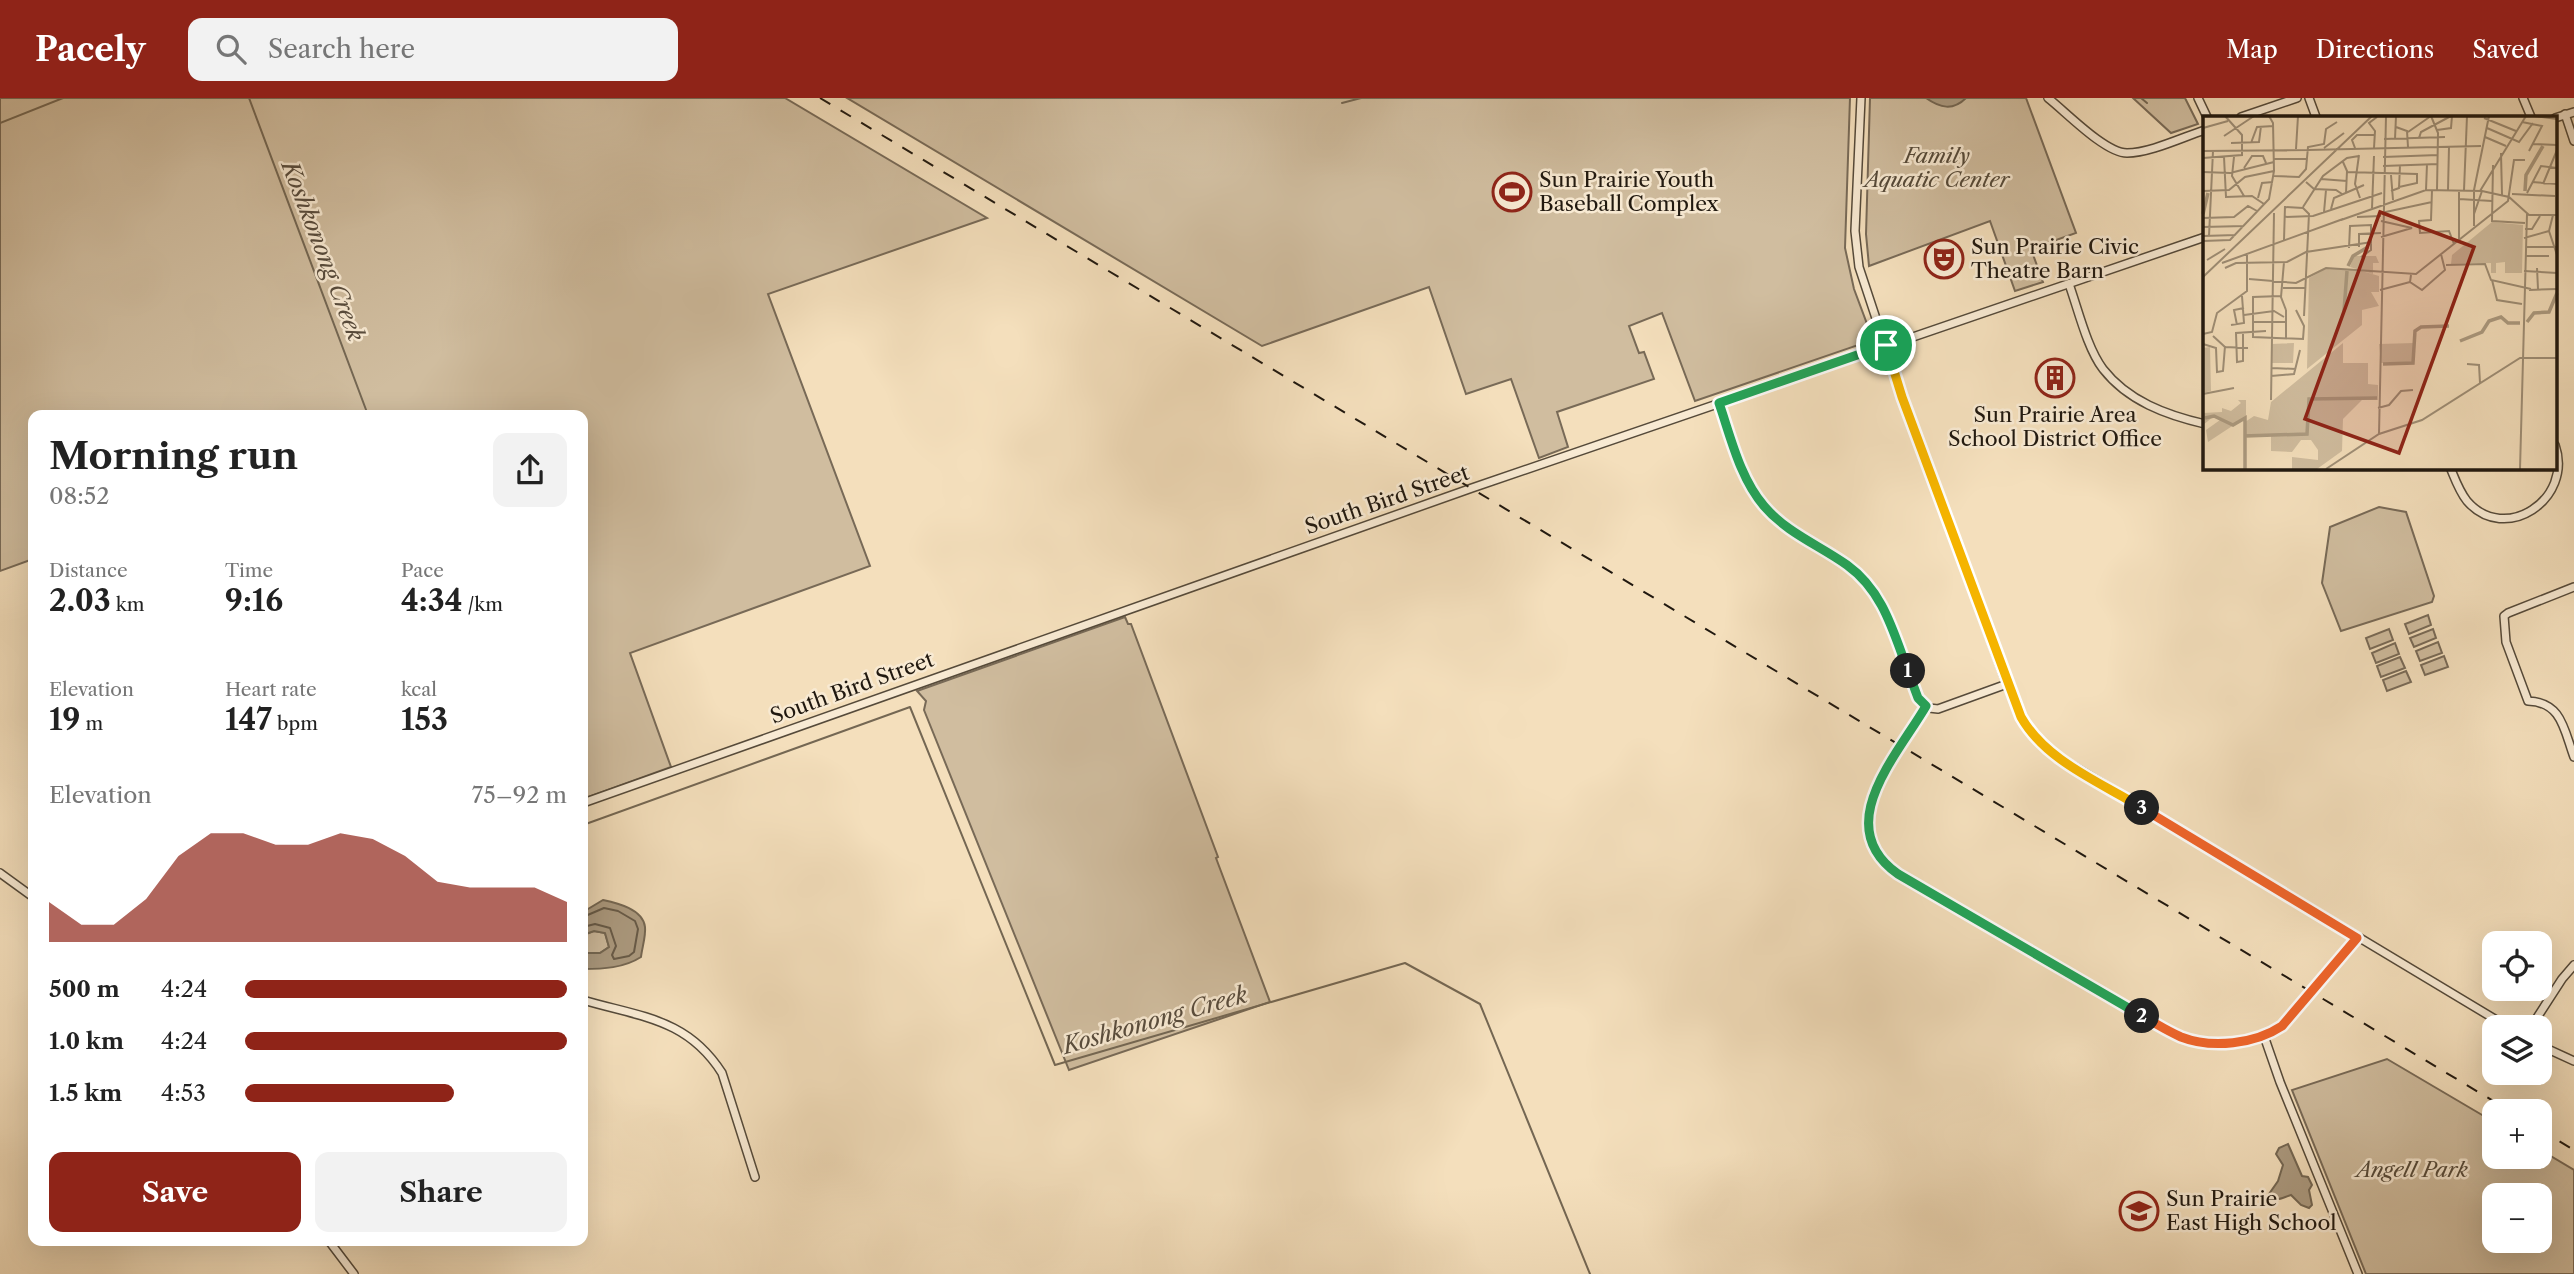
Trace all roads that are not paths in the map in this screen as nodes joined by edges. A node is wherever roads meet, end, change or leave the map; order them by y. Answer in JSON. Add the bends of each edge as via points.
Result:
{"nodes":[{"id":1,"x":1861,"y":98,"type":"edge"},
{"id":2,"x":2048,"y":98,"type":"edge"},
{"id":3,"x":2198,"y":98,"type":"edge"},
{"id":4,"x":2297,"y":98,"type":"edge"},
{"id":5,"x":2309,"y":98,"type":"edge"},
{"id":6,"x":2523,"y":98,"type":"edge"},
{"id":7,"x":2574,"y":112,"type":"edge"},
{"id":8,"x":2565,"y":114,"type":"junction"},
{"id":9,"x":2207,"y":116,"type":"edge"},
{"id":10,"x":2244,"y":116,"type":"edge"},
{"id":11,"x":2316,"y":116,"type":"edge"},
{"id":12,"x":2530,"y":116,"type":"edge"},
{"id":13,"x":2556,"y":118,"type":"edge"},
{"id":14,"x":2203,"y":131,"type":"edge"},
{"id":15,"x":2574,"y":141,"type":"edge"},
{"id":16,"x":2203,"y":238,"type":"edge"},
{"id":17,"x":2068,"y":284,"type":"junction"},
{"id":18,"x":1886,"y":345,"type":"junction"},
{"id":19,"x":1719,"y":403,"type":"junction"},
{"id":20,"x":2203,"y":424,"type":"edge"},
{"id":21,"x":2556,"y":450,"type":"edge"},
{"id":22,"x":2451,"y":469,"type":"edge"},
{"id":23,"x":2574,"y":587,"type":"edge"},
{"id":24,"x":2007,"y":684,"type":"junction"},
{"id":25,"x":1926,"y":706,"type":"junction"},
{"id":26,"x":2574,"y":757,"type":"edge"},
{"id":27,"x":588,"y":801,"type":"edge"},
{"id":28,"x":0,"y":873,"type":"edge"},
{"id":29,"x":28,"y":893,"type":"edge"},
{"id":30,"x":2357,"y":938,"type":"junction"},
{"id":31,"x":2574,"y":965,"type":"edge"},
{"id":32,"x":588,"y":1001,"type":"edge"},
{"id":33,"x":2488,"y":1015,"type":"edge"},
{"id":34,"x":2538,"y":1015,"type":"edge"},
{"id":35,"x":2264,"y":1036,"type":"junction"},
{"id":36,"x":2552,"y":1051,"type":"edge"},
{"id":37,"x":2574,"y":1061,"type":"edge"},
{"id":38,"x":755,"y":1177,"type":"dead end"},
{"id":39,"x":333,"y":1246,"type":"edge"},
{"id":40,"x":354,"y":1274,"type":"edge"},
{"id":41,"x":2358,"y":1274,"type":"edge"}],
"edges":[{"from":1,"to":18,"type":"street","via":[[1856,249]]},
{"from":2,"to":14,"type":"street","via":[[2106,145],[2126,153]]},
{"from":3,"to":9,"type":"street"},
{"from":4,"to":10,"type":"street"},
{"from":5,"to":11,"type":"street"},
{"from":6,"to":12,"type":"street"},
{"from":7,"to":8,"type":"street"},
{"from":8,"to":13,"type":"street"},
{"from":8,"to":15,"type":"street"},
{"from":16,"to":17,"type":"street","name":"South Bird Street"},
{"from":17,"to":18,"type":"street","name":"South Bird Street"},
{"from":17,"to":20,"type":"street","via":[[2097,359],[2118,385],[2153,409]]},
{"from":18,"to":19,"type":"street","name":"South Bird Street"},
{"from":18,"to":24,"type":"street"},
{"from":19,"to":25,"type":"street","via":[[1745,475],[1763,505],[1791,531],[1849,566],[1879,597],[1915,692]]},
{"from":19,"to":27,"type":"street","name":"South Bird Street"},
{"from":21,"to":22,"type":"street","via":[[2558,477],[2552,491],[2525,516],[2491,517],[2479,511],[2463,494]]},
{"from":23,"to":26,"type":"street","via":[[2508,613],[2503,620],[2506,642],[2528,701],[2556,711]]},
{"from":24,"to":25,"type":"street","via":[[1938,709]]},
{"from":24,"to":30,"type":"street","via":[[2027,727],[2055,755]]},
{"from":25,"to":35,"type":"street","via":[[1869,806],[1870,835],[1884,863],[2181,1037],[2222,1043]]},
{"from":28,"to":29,"type":"street"},
{"from":30,"to":33,"type":"street"},
{"from":30,"to":35,"type":"street","via":[[2282,1026]]},
{"from":31,"to":34,"type":"street"},
{"from":32,"to":38,"type":"street","via":[[652,1017],[679,1029],[706,1052],[723,1073]]},
{"from":35,"to":41,"type":"street"},
{"from":36,"to":37,"type":"street"},
{"from":39,"to":40,"type":"street"}]}
